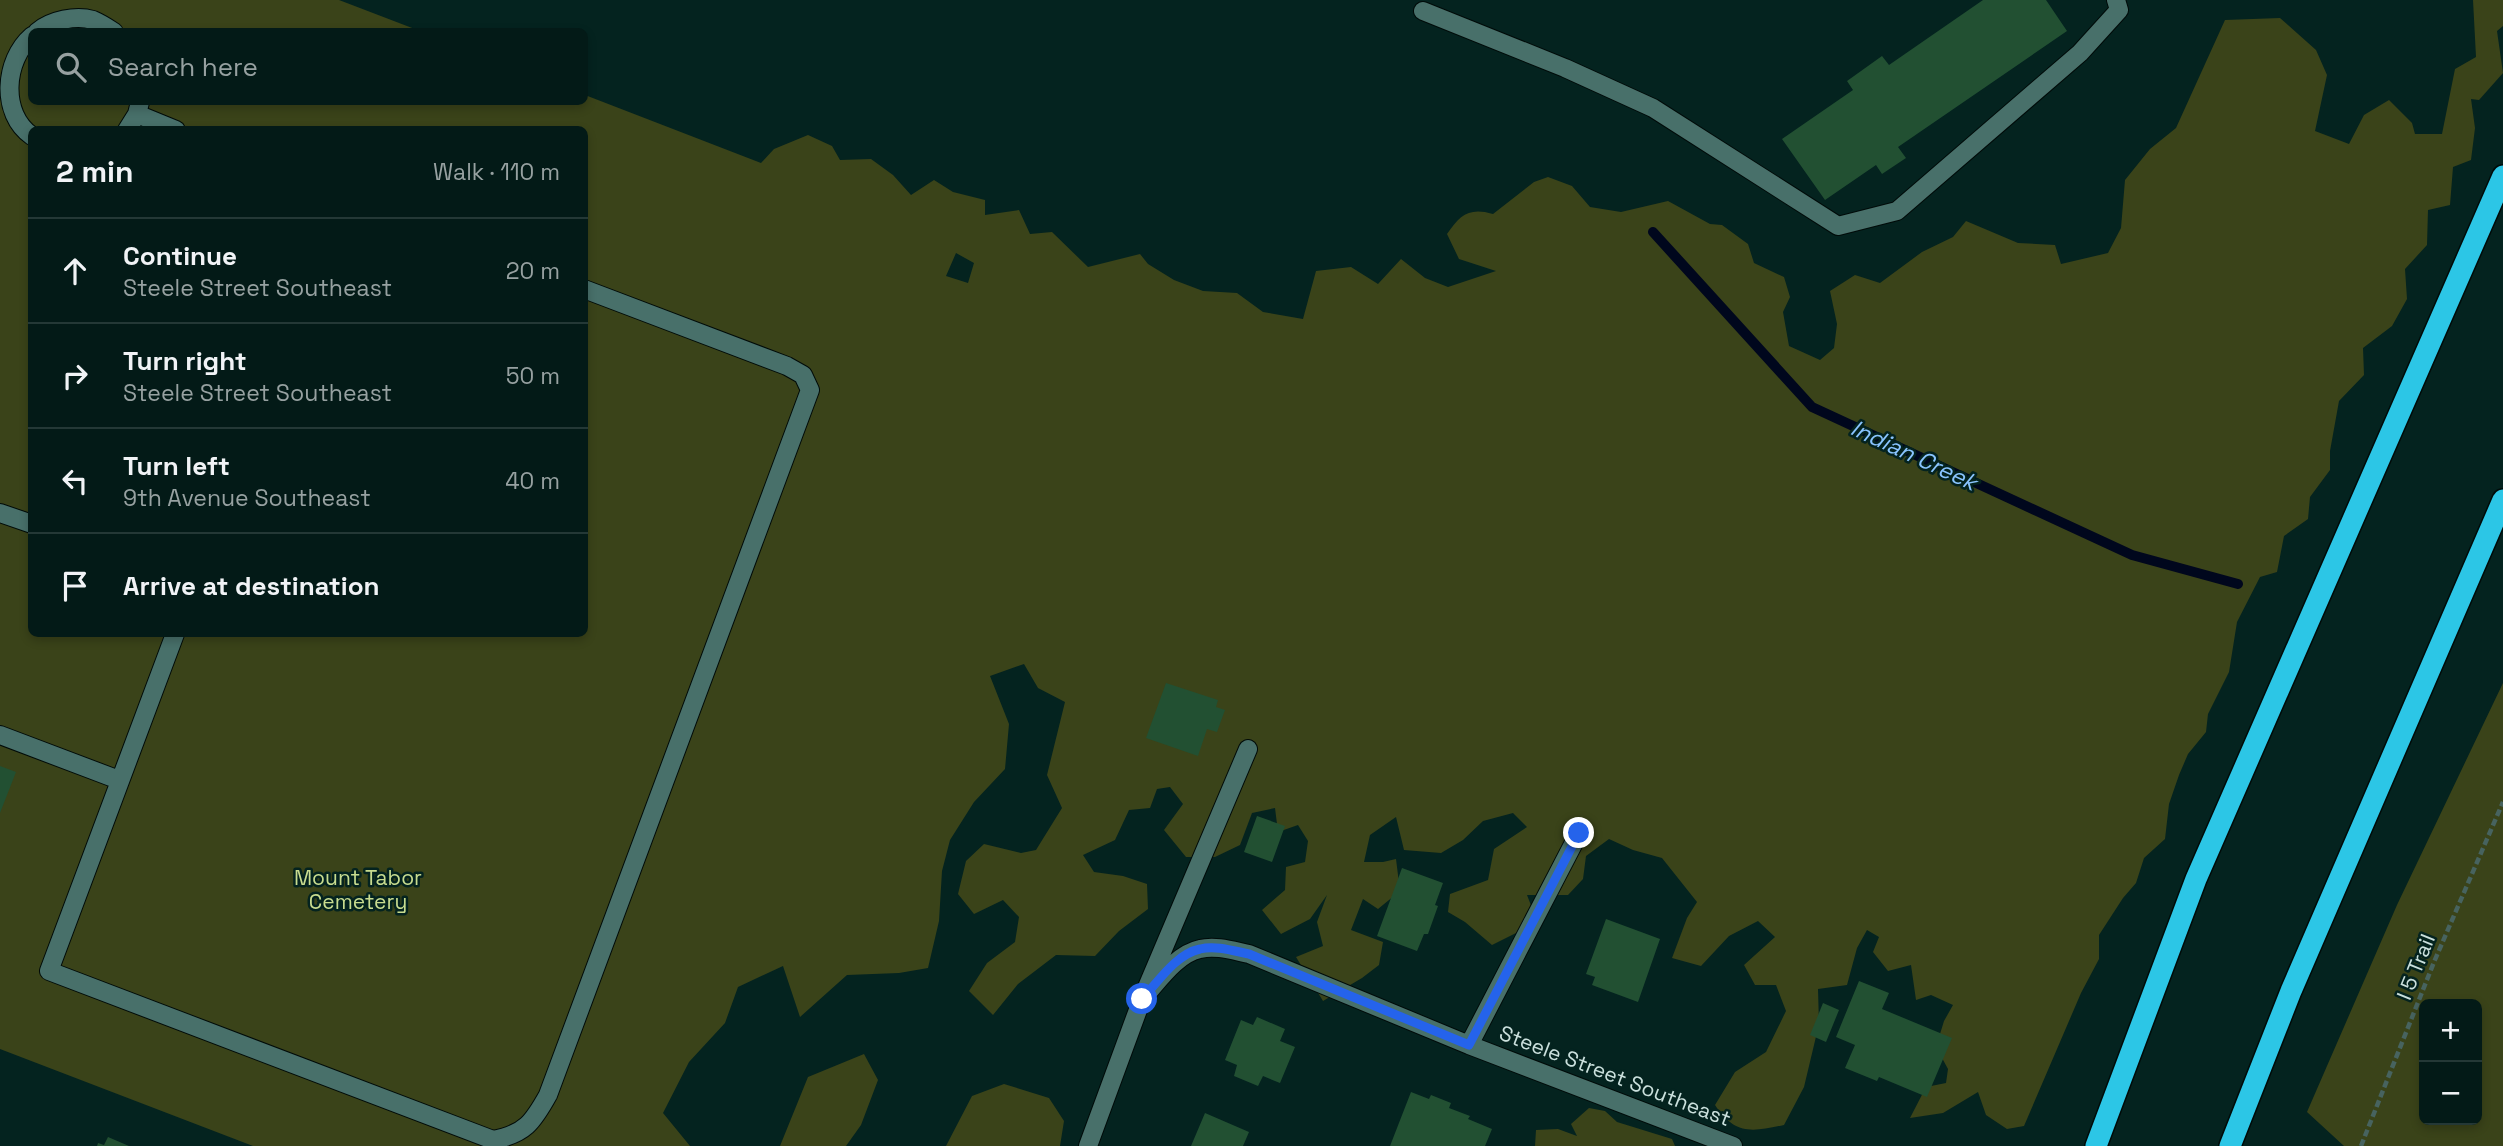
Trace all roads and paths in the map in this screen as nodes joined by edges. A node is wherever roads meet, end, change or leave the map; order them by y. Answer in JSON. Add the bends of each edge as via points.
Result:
{"nodes":[{"id":1,"x":2116,"y":0,"type":"edge"},
{"id":2,"x":1423,"y":11,"type":"dead end"},
{"id":3,"x":41,"y":28,"type":"edge"},
{"id":4,"x":107,"y":28,"type":"edge"},
{"id":5,"x":28,"y":39,"type":"edge"},
{"id":6,"x":135,"y":115,"type":"edge"},
{"id":7,"x":165,"y":126,"type":"edge"},
{"id":8,"x":28,"y":134,"type":"edge"},
{"id":9,"x":2503,"y":176,"type":"edge"},
{"id":10,"x":588,"y":291,"type":"edge"},
{"id":11,"x":2503,"y":500,"type":"edge"},
{"id":12,"x":0,"y":513,"type":"edge"},
{"id":13,"x":28,"y":523,"type":"edge"},
{"id":14,"x":174,"y":637,"type":"edge"},
{"id":15,"x":0,"y":734,"type":"edge"},
{"id":16,"x":1248,"y":749,"type":"dead end"},
{"id":17,"x":120,"y":780,"type":"junction"},
{"id":18,"x":2503,"y":802,"type":"edge"},
{"id":19,"x":1579,"y":833,"type":"dead end"},
{"id":20,"x":1142,"y":999,"type":"junction"},
{"id":21,"x":1469,"y":1045,"type":"junction"},
{"id":22,"x":1087,"y":1146,"type":"edge"},
{"id":23,"x":1733,"y":1146,"type":"edge"},
{"id":24,"x":2096,"y":1146,"type":"edge"},
{"id":25,"x":2230,"y":1146,"type":"edge"},
{"id":26,"x":2361,"y":1146,"type":"edge"}],
"edges":[{"from":1,"to":2,"type":"street","via":[[2119,10],[2080,53],[1897,211],[1838,226],[1653,107]]},
{"from":3,"to":4,"type":"street","via":[[65,19],[93,20]]},
{"from":5,"to":8,"type":"street","via":[[11,64],[8,84],[12,110]]},
{"from":6,"to":7,"type":"street"},
{"from":9,"to":24,"type":"highway","via":[[2196,879]]},
{"from":10,"to":17,"type":"street","via":[[787,366],[803,375],[810,390],[553,1083],[533,1121],[512,1137],[493,1140],[49,971]]},
{"from":11,"to":25,"type":"highway","via":[[2291,991]]},
{"from":12,"to":13,"type":"street"},
{"from":14,"to":17,"type":"street"},
{"from":15,"to":17,"type":"street"},
{"from":16,"to":20,"type":"street"},
{"from":18,"to":26,"type":"path","name":"I 5 Trail"},
{"from":19,"to":21,"type":"street"},
{"from":20,"to":21,"type":"street","name":"Steele Street Southeast","via":[[1175,963],[1199,949],[1223,948],[1249,954]]},
{"from":20,"to":22,"type":"street"},
{"from":21,"to":23,"type":"street","name":"Steele Street Southeast"}]}
